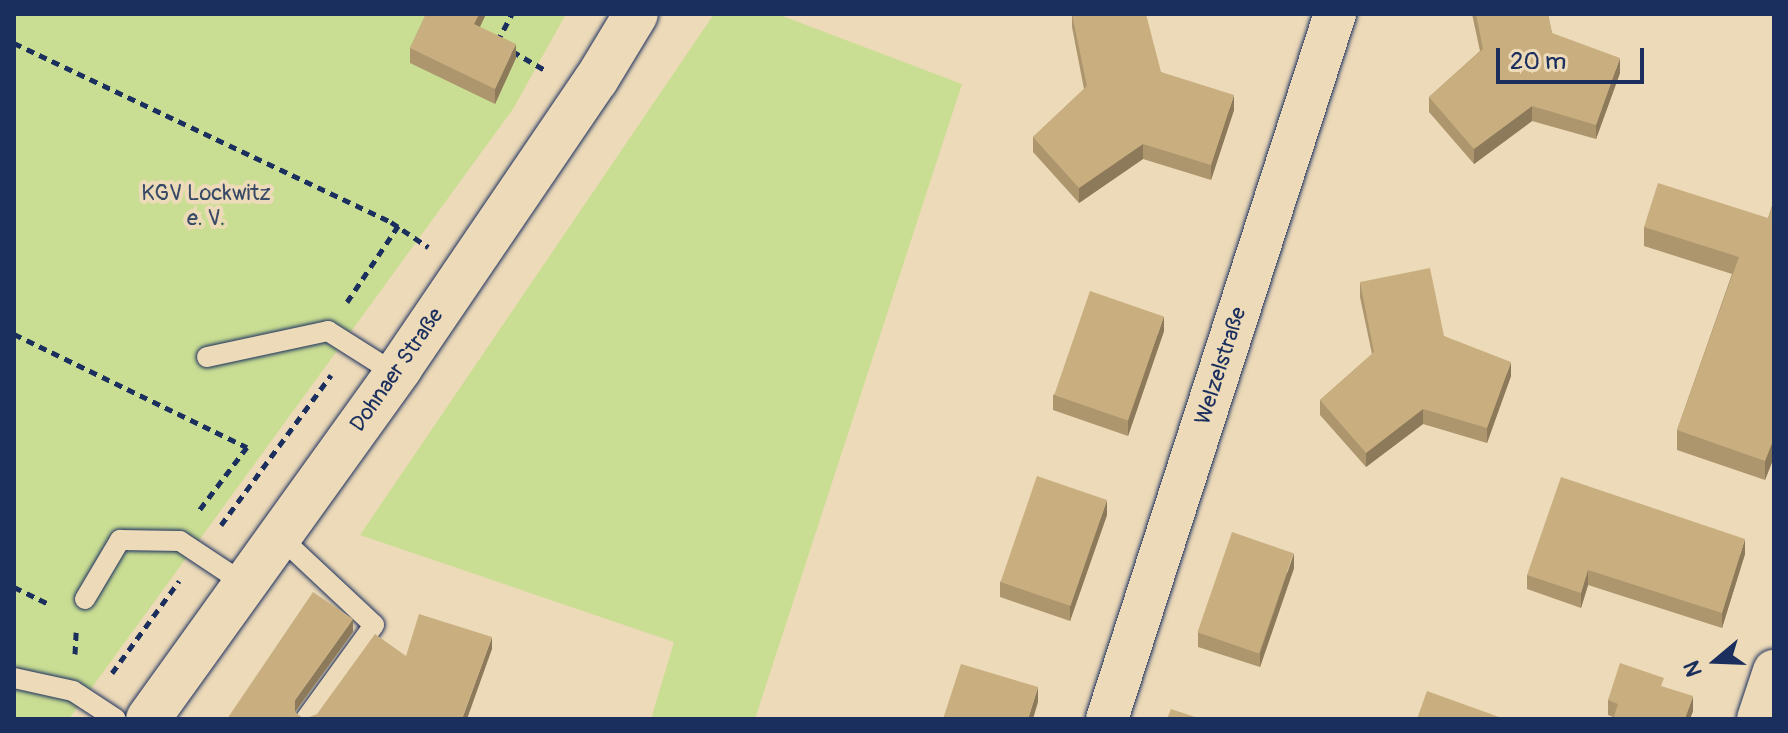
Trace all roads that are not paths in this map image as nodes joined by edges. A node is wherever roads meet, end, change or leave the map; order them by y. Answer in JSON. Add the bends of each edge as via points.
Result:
{"nodes":[{"id":1,"x":1335,"y":14,"type":"edge"},
{"id":2,"x":631,"y":16,"type":"edge"},
{"id":3,"x":207,"y":357,"type":"dead end"},
{"id":4,"x":396,"y":374,"type":"junction"},
{"id":5,"x":279,"y":536,"type":"junction"},
{"id":6,"x":245,"y":584,"type":"junction"},
{"id":7,"x":85,"y":599,"type":"dead end"},
{"id":8,"x":1774,"y":671,"type":"edge"},
{"id":9,"x":14,"y":678,"type":"edge"},
{"id":10,"x":116,"y":719,"type":"edge"},
{"id":11,"x":148,"y":719,"type":"edge"},
{"id":12,"x":306,"y":719,"type":"edge"},
{"id":13,"x":1107,"y":719,"type":"edge"},
{"id":14,"x":1758,"y":719,"type":"edge"}],
"edges":[{"from":1,"to":13,"type":"street","name":"Welzelstraße"},
{"from":2,"to":4,"type":"main road","name":"Dohnaer Straße","via":[[596,80]]},
{"from":3,"to":4,"type":"lane","via":[[328,331]]},
{"from":4,"to":5,"type":"main road","name":"Dohnaer Straße"},
{"from":5,"to":6,"type":"main road","name":"Dohnaer Straße"},
{"from":5,"to":12,"type":"lane","via":[[374,625]]},
{"from":6,"to":7,"type":"lane","via":[[180,541],[120,540]]},
{"from":6,"to":11,"type":"main road","name":"Dohnaer Straße"},
{"from":8,"to":14,"type":"street"},
{"from":9,"to":10,"type":"lane","via":[[73,691]]}]}
